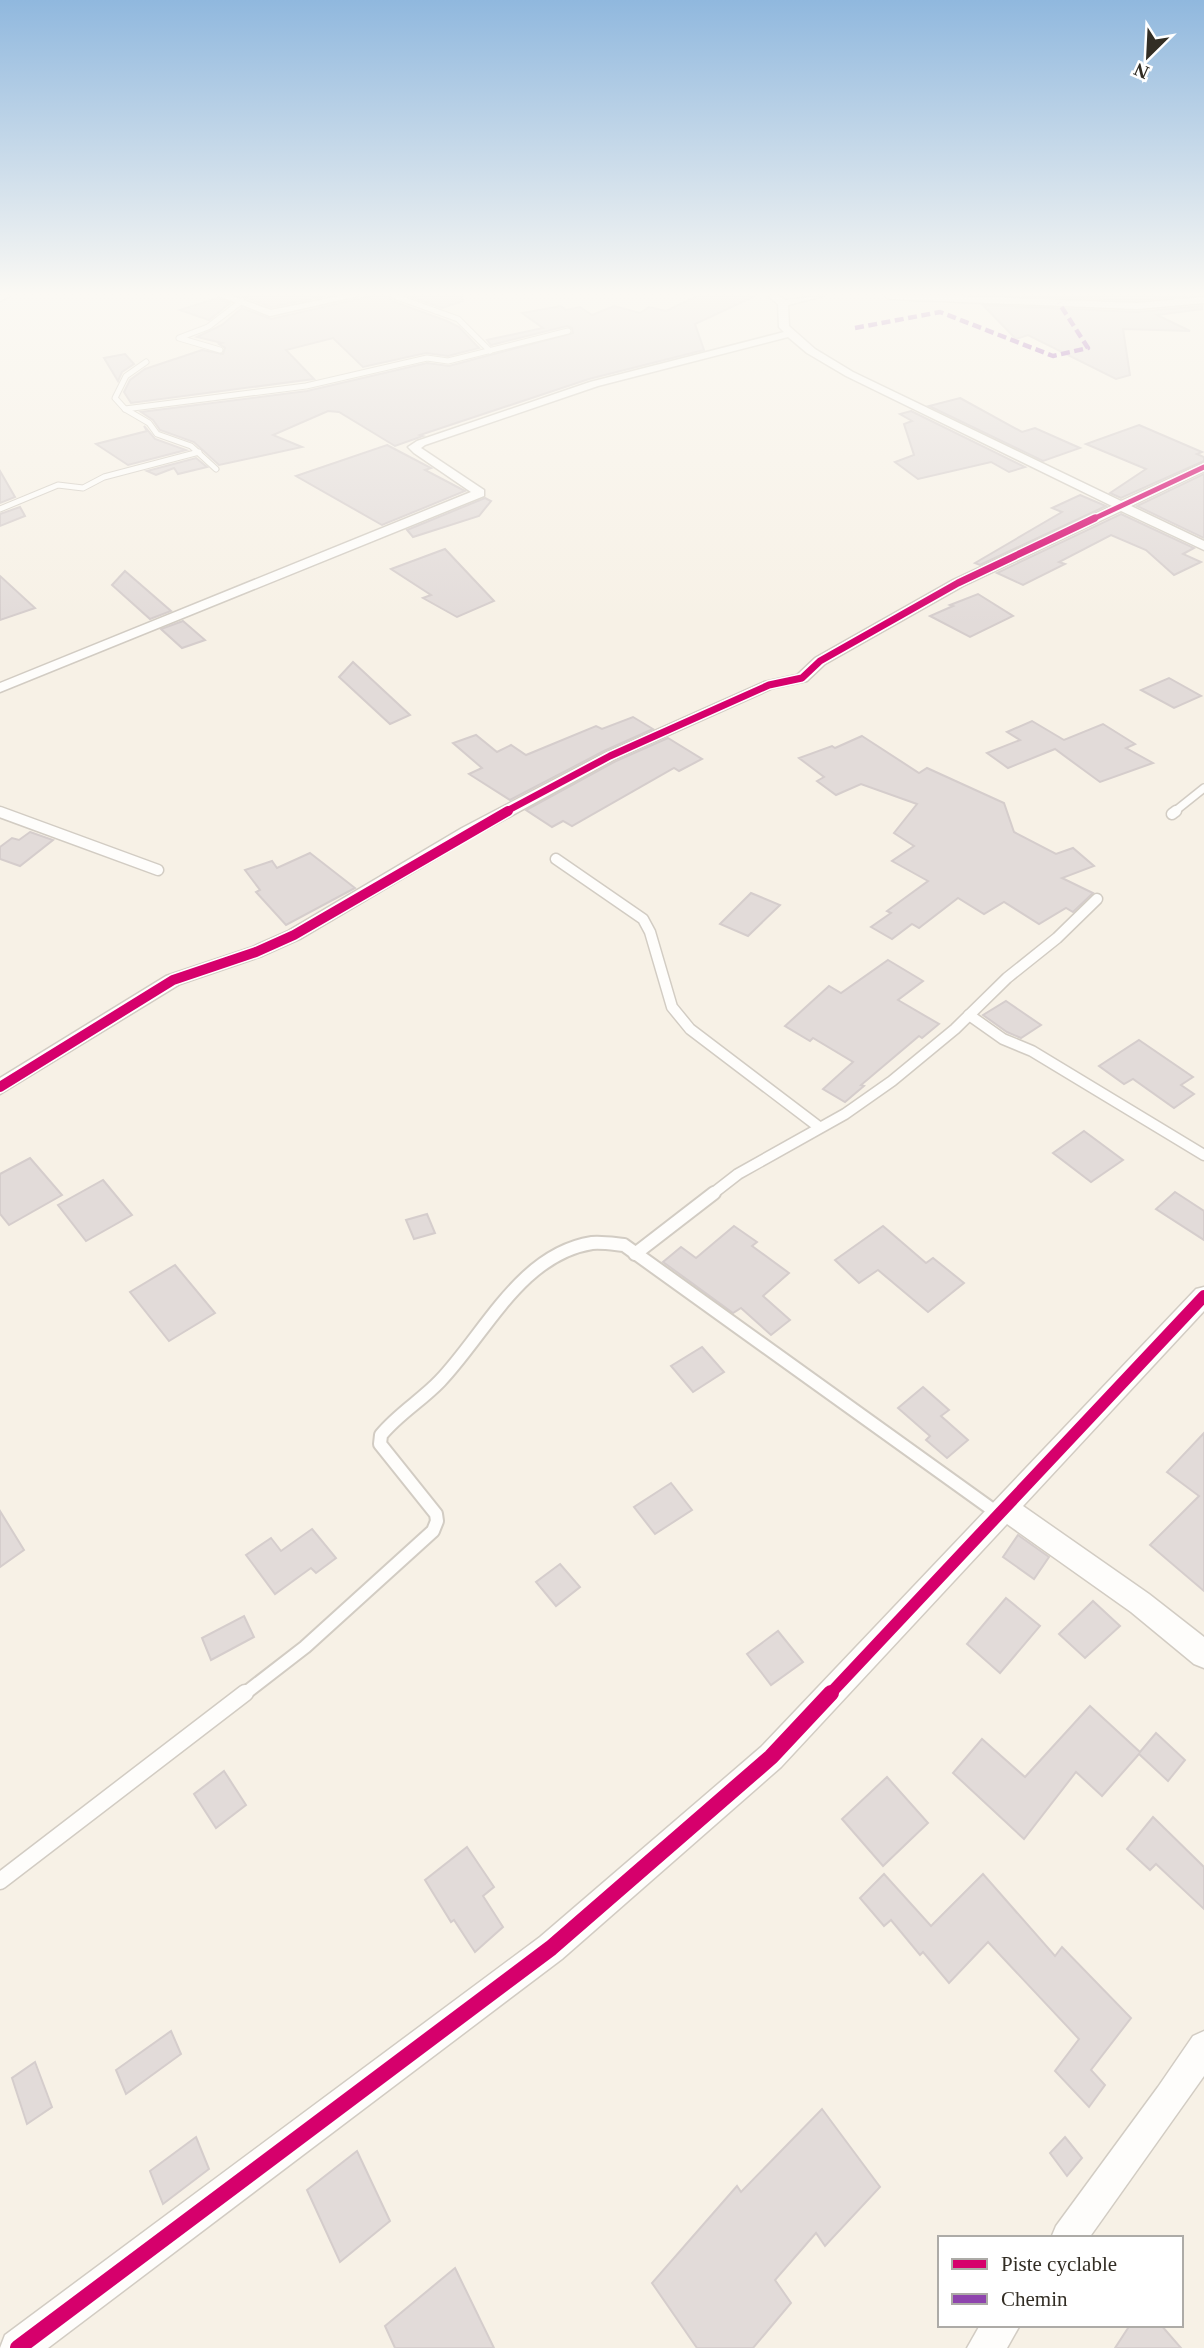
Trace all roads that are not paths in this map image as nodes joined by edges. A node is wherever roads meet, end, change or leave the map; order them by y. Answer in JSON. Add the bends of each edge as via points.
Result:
{"nodes":[{"id":1,"x":122,"y":406,"type":"edge"},
{"id":2,"x":152,"y":406,"type":"edge"},
{"id":3,"x":531,"y":406,"type":"edge"},
{"id":4,"x":916,"y":406,"type":"edge"},
{"id":5,"x":125,"y":409,"type":"junction"},
{"id":6,"x":200,"y":452,"type":"junction"},
{"id":7,"x":1204,"y":467,"type":"edge"},
{"id":8,"x":216,"y":469,"type":"dead end"},
{"id":9,"x":1122,"y":506,"type":"junction"},
{"id":10,"x":0,"y":509,"type":"edge"},
{"id":11,"x":1204,"y":546,"type":"edge"},
{"id":12,"x":0,"y":688,"type":"edge"},
{"id":13,"x":1204,"y":788,"type":"edge"},
{"id":14,"x":0,"y":812,"type":"edge"},
{"id":15,"x":1172,"y":814,"type":"dead end"},
{"id":16,"x":556,"y":859,"type":"dead end"},
{"id":17,"x":158,"y":870,"type":"dead end"},
{"id":18,"x":1097,"y":899,"type":"dead end"},
{"id":19,"x":969,"y":1015,"type":"junction"},
{"id":20,"x":0,"y":1087,"type":"edge"},
{"id":21,"x":818,"y":1127,"type":"junction"},
{"id":22,"x":1204,"y":1155,"type":"edge"},
{"id":23,"x":635,"y":1254,"type":"junction"},
{"id":24,"x":1204,"y":1296,"type":"edge"},
{"id":25,"x":1003,"y":1512,"type":"junction"},
{"id":26,"x":1204,"y":1654,"type":"edge"},
{"id":27,"x":0,"y":1881,"type":"edge"},
{"id":28,"x":1204,"y":2047,"type":"edge"},
{"id":29,"x":1069,"y":2236,"type":"edge"},
{"id":30,"x":1001,"y":2327,"type":"edge"},
{"id":31,"x":18,"y":2348,"type":"edge"},
{"id":32,"x":985,"y":2348,"type":"edge"}],
"edges":[{"from":1,"to":5,"type":"lane"},
{"from":2,"to":5,"type":"lane"},
{"from":3,"to":12,"type":"street","via":[[414,447],[480,493]]},
{"from":4,"to":9,"type":"street"},
{"from":5,"to":6,"type":"lane","via":[[158,434]]},
{"from":6,"to":8,"type":"lane"},
{"from":6,"to":10,"type":"lane","via":[[104,477],[83,488],[58,485]]},
{"from":7,"to":9,"type":"street"},
{"from":9,"to":11,"type":"street"},
{"from":9,"to":20,"type":"street","via":[[958,583],[820,661],[803,678],[769,685],[610,756],[468,832],[294,935],[173,980]]},
{"from":13,"to":15,"type":"lane"},
{"from":14,"to":17,"type":"lane"},
{"from":16,"to":21,"type":"lane","via":[[643,919],[672,1007],[690,1029]]},
{"from":18,"to":19,"type":"lane"},
{"from":19,"to":21,"type":"lane","via":[[892,1081]]},
{"from":19,"to":22,"type":"lane"},
{"from":21,"to":23,"type":"lane","via":[[738,1174]]},
{"from":23,"to":25,"type":"lane"},
{"from":23,"to":27,"type":"lane","via":[[608,1241],[578,1246],[537,1268],[440,1381],[381,1435],[380,1444],[436,1514],[433,1531],[305,1647]]},
{"from":24,"to":25,"type":"street"},
{"from":25,"to":26,"type":"street","via":[[1140,1603]]},
{"from":25,"to":31,"type":"street","via":[[771,1757],[551,1948]]},
{"from":28,"to":29,"type":"street"},
{"from":30,"to":32,"type":"street"}]}
